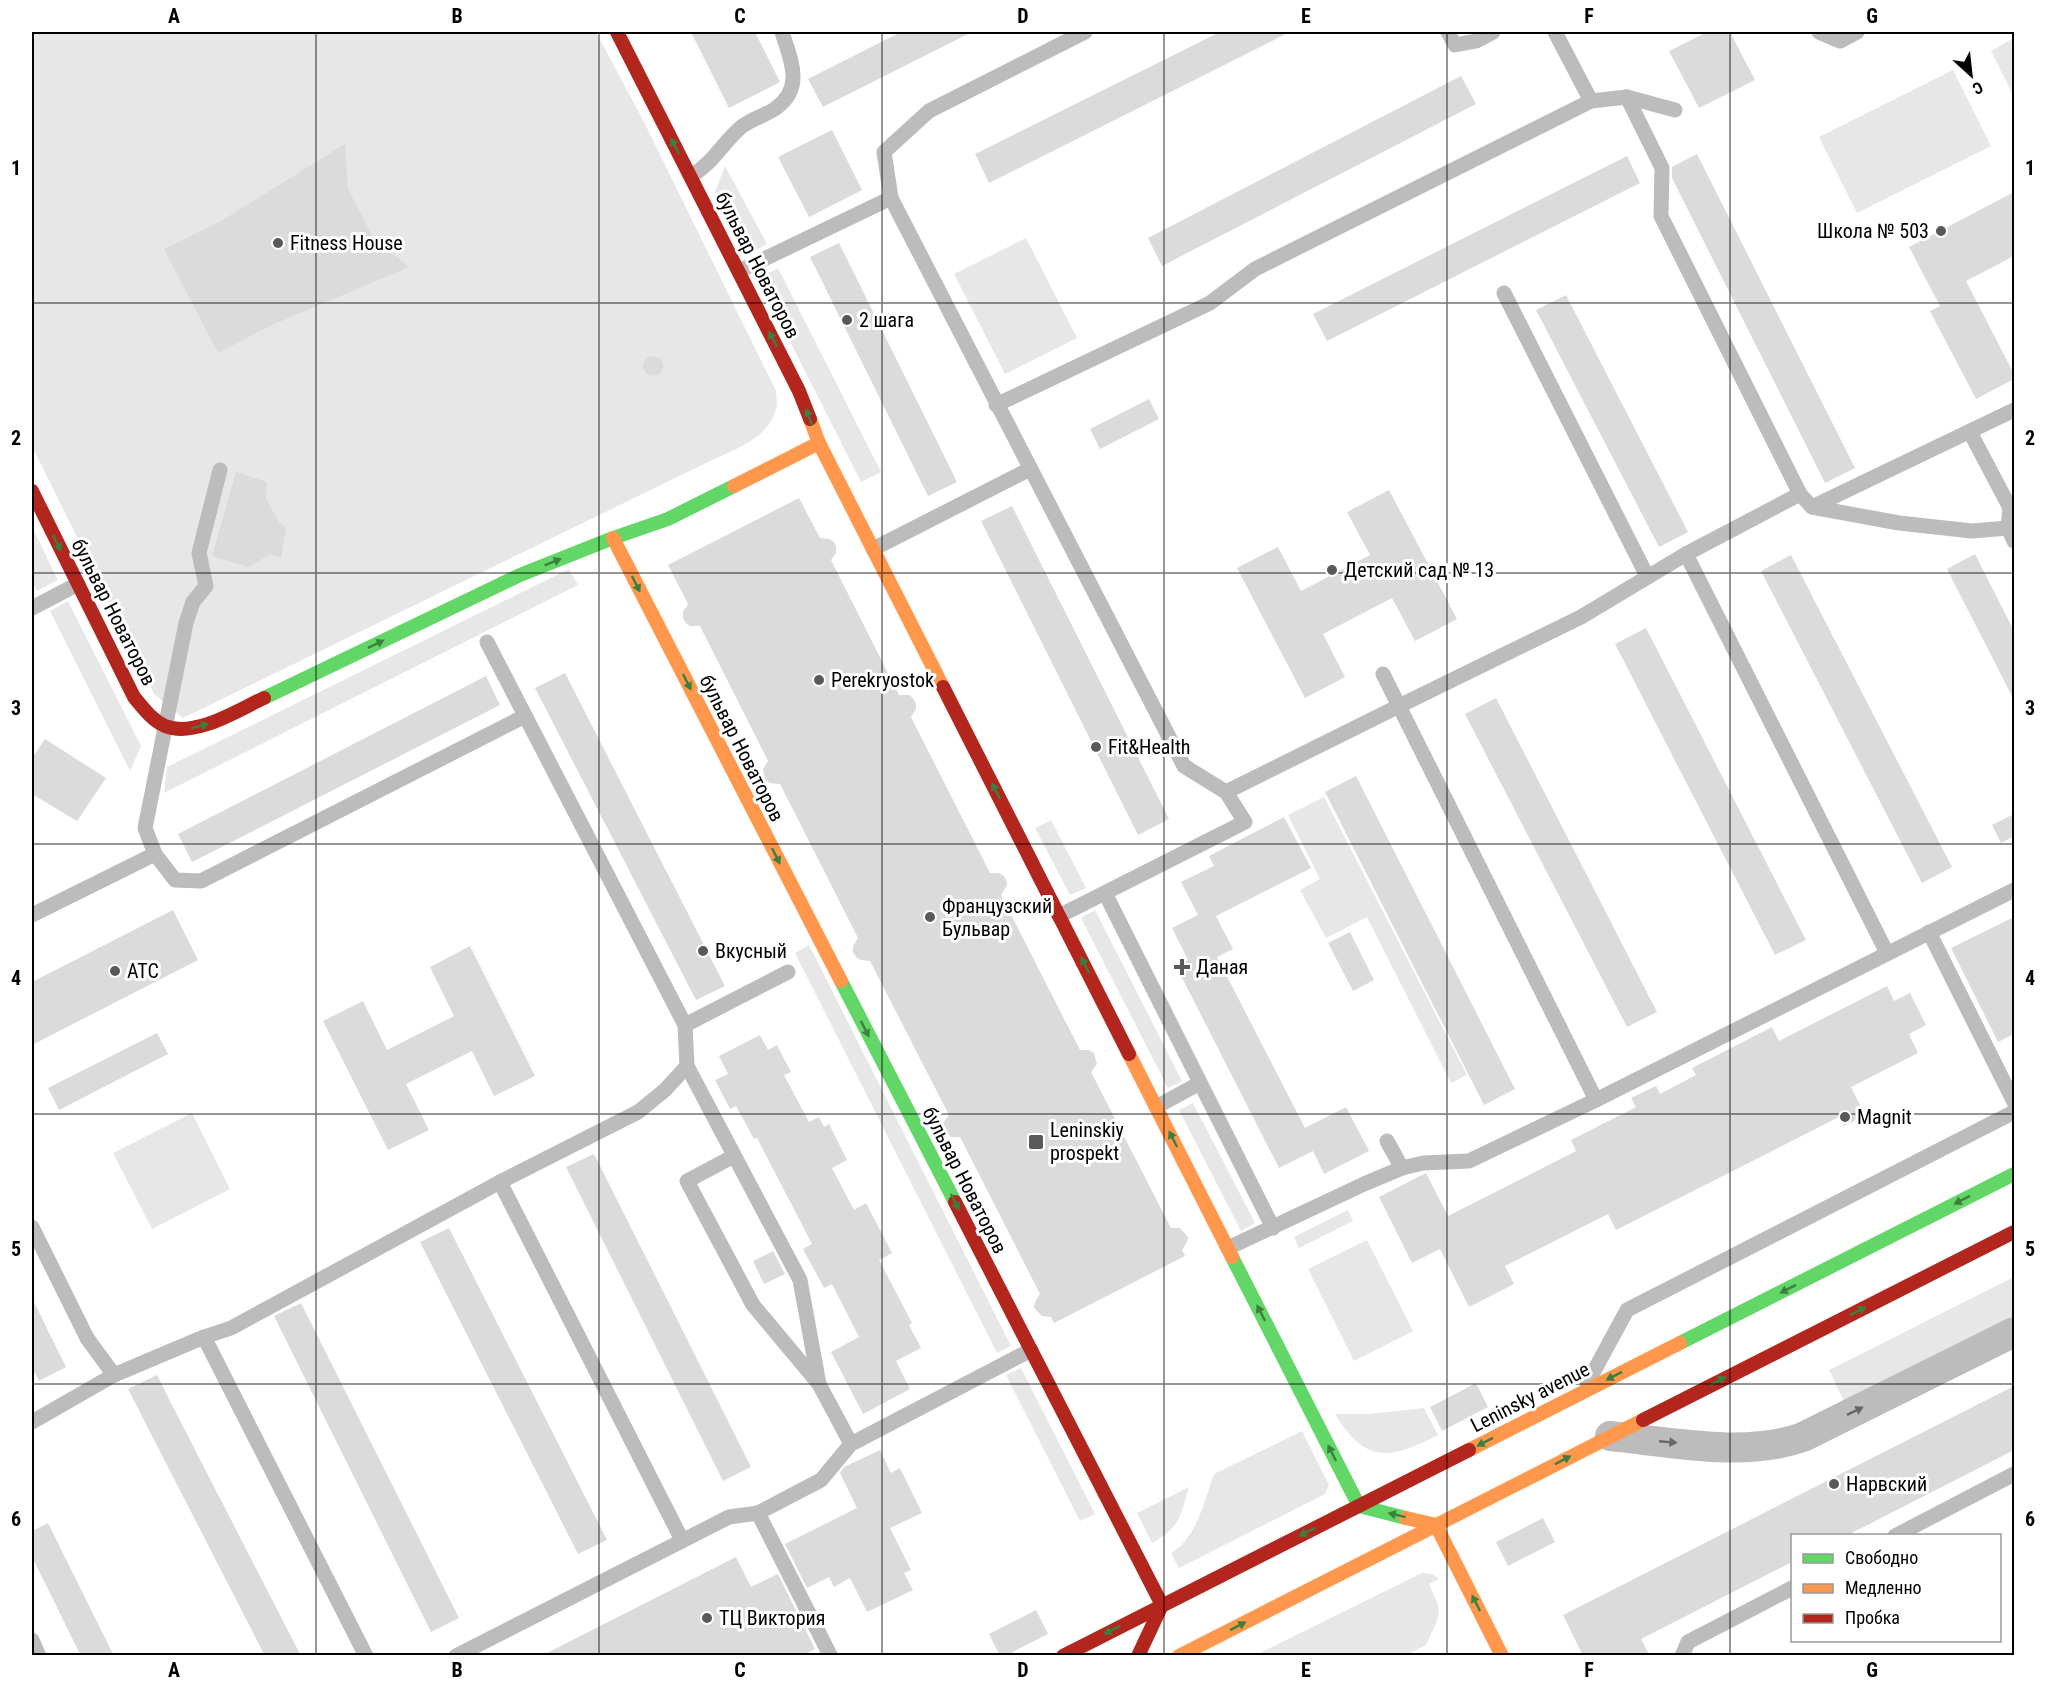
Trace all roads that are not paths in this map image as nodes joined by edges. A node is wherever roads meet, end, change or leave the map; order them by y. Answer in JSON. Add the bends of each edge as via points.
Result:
{"nodes":[{"id":1,"x":617,"y":32,"type":"edge"},
{"id":2,"x":782,"y":32,"type":"edge"},
{"id":3,"x":1085,"y":32,"type":"edge"},
{"id":4,"x":1448,"y":32,"type":"edge"},
{"id":5,"x":1493,"y":32,"type":"edge"},
{"id":6,"x":1555,"y":32,"type":"edge"},
{"id":7,"x":1819,"y":32,"type":"edge"},
{"id":8,"x":1857,"y":32,"type":"edge"},
{"id":9,"x":1627,"y":97,"type":"junction"},
{"id":10,"x":1590,"y":101,"type":"junction"},
{"id":11,"x":1675,"y":110,"type":"dead end"},
{"id":12,"x":691,"y":176,"type":"junction"},
{"id":13,"x":891,"y":198,"type":"junction"},
{"id":14,"x":739,"y":272,"type":"junction"},
{"id":15,"x":1504,"y":293,"type":"dead end"},
{"id":16,"x":996,"y":405,"type":"junction"},
{"id":17,"x":2014,"y":410,"type":"edge"},
{"id":18,"x":1970,"y":432,"type":"junction"},
{"id":19,"x":819,"y":443,"type":"junction"},
{"id":20,"x":1030,"y":469,"type":"junction"},
{"id":21,"x":220,"y":470,"type":"dead end"},
{"id":22,"x":32,"y":491,"type":"edge"},
{"id":23,"x":1800,"y":494,"type":"junction"},
{"id":24,"x":1812,"y":507,"type":"junction"},
{"id":25,"x":2012,"y":507,"type":"edge"},
{"id":26,"x":2011,"y":534,"type":"edge"},
{"id":27,"x":612,"y":538,"type":"junction"},
{"id":28,"x":873,"y":549,"type":"junction"},
{"id":29,"x":1686,"y":554,"type":"junction"},
{"id":30,"x":1647,"y":576,"type":"junction"},
{"id":31,"x":78,"y":584,"type":"junction"},
{"id":32,"x":32,"y":608,"type":"edge"},
{"id":33,"x":487,"y":642,"type":"dead end"},
{"id":34,"x":1383,"y":674,"type":"dead end"},
{"id":35,"x":1400,"y":706,"type":"junction"},
{"id":36,"x":525,"y":716,"type":"junction"},
{"id":37,"x":165,"y":727,"type":"junction"},
{"id":38,"x":1226,"y":792,"type":"junction"},
{"id":39,"x":155,"y":854,"type":"junction"},
{"id":40,"x":2014,"y":890,"type":"edge"},
{"id":41,"x":1105,"y":893,"type":"junction"},
{"id":42,"x":32,"y":915,"type":"edge"},
{"id":43,"x":1059,"y":916,"type":"junction"},
{"id":44,"x":1929,"y":932,"type":"junction"},
{"id":45,"x":1887,"y":953,"type":"junction"},
{"id":46,"x":788,"y":972,"type":"dead end"},
{"id":47,"x":685,"y":1025,"type":"junction"},
{"id":48,"x":687,"y":1066,"type":"junction"},
{"id":49,"x":1200,"y":1083,"type":"junction"},
{"id":50,"x":1596,"y":1100,"type":"junction"},
{"id":51,"x":2014,"y":1102,"type":"edge"},
{"id":52,"x":1156,"y":1107,"type":"junction"},
{"id":53,"x":2014,"y":1112,"type":"edge"},
{"id":54,"x":1387,"y":1141,"type":"dead end"},
{"id":55,"x":734,"y":1156,"type":"junction"},
{"id":56,"x":1402,"y":1168,"type":"junction"},
{"id":57,"x":2014,"y":1174,"type":"edge"},
{"id":58,"x":500,"y":1182,"type":"junction"},
{"id":59,"x":32,"y":1227,"type":"edge"},
{"id":60,"x":1273,"y":1228,"type":"junction"},
{"id":61,"x":2014,"y":1232,"type":"edge"},
{"id":62,"x":1228,"y":1248,"type":"junction"},
{"id":63,"x":2014,"y":1332,"type":"edge"},
{"id":64,"x":204,"y":1337,"type":"junction"},
{"id":65,"x":1031,"y":1350,"type":"junction"},
{"id":66,"x":114,"y":1375,"type":"junction"},
{"id":67,"x":819,"y":1384,"type":"junction"},
{"id":68,"x":1583,"y":1392,"type":"junction"},
{"id":69,"x":32,"y":1422,"type":"edge"},
{"id":70,"x":1610,"y":1436,"type":"junction"},
{"id":71,"x":851,"y":1444,"type":"junction"},
{"id":72,"x":2014,"y":1474,"type":"edge"},
{"id":73,"x":1359,"y":1506,"type":"junction"},
{"id":74,"x":758,"y":1513,"type":"junction"},
{"id":75,"x":1368,"y":1524,"type":"dead end"},
{"id":76,"x":1436,"y":1525,"type":"junction"},
{"id":77,"x":1900,"y":1534,"type":"edge"},
{"id":78,"x":682,"y":1540,"type":"junction"},
{"id":79,"x":1791,"y":1589,"type":"edge"},
{"id":80,"x":1162,"y":1605,"type":"junction"},
{"id":81,"x":1172,"y":1624,"type":"dead end"},
{"id":82,"x":32,"y":1640,"type":"edge"},
{"id":83,"x":1182,"y":1650,"type":"edge"},
{"id":84,"x":830,"y":1655,"type":"edge"},
{"id":85,"x":39,"y":1656,"type":"edge"},
{"id":86,"x":366,"y":1656,"type":"edge"},
{"id":87,"x":456,"y":1656,"type":"edge"},
{"id":88,"x":1063,"y":1656,"type":"edge"},
{"id":89,"x":1138,"y":1656,"type":"edge"},
{"id":90,"x":1502,"y":1656,"type":"edge"},
{"id":91,"x":1682,"y":1656,"type":"edge"}],
"edges":[{"from":12,"to":1,"type":"street","name":"бульвар Новаторов","one_way":true},
{"from":2,"to":12,"type":"lane","via":[[794,71],[792,90],[777,107],[742,126],[705,168]]},
{"from":3,"to":13,"type":"lane","via":[[929,111],[884,152]]},
{"from":4,"to":5,"type":"lane","via":[[1455,45],[1476,41]]},
{"from":6,"to":10,"type":"lane"},
{"from":7,"to":8,"type":"lane","via":[[1840,41]]},
{"from":9,"to":10,"type":"lane"},
{"from":9,"to":11,"type":"lane"},
{"from":9,"to":23,"type":"lane","via":[[1662,168],[1660,216]]},
{"from":10,"to":16,"type":"lane","via":[[1255,269],[1210,303]]},
{"from":12,"to":14,"type":"street","name":"бульвар Новаторов"},
{"from":13,"to":14,"type":"lane"},
{"from":13,"to":16,"type":"lane"},
{"from":19,"to":14,"type":"street","name":"бульвар Новаторов","one_way":true,"via":[[799,391]]},
{"from":15,"to":30,"type":"lane"},
{"from":16,"to":20,"type":"lane"},
{"from":17,"to":18,"type":"lane"},
{"from":18,"to":24,"type":"lane"},
{"from":18,"to":25,"type":"lane"},
{"from":19,"to":27,"type":"street","via":[[668,519]]},
{"from":19,"to":28,"type":"street","name":"бульвар Новаторов"},
{"from":20,"to":28,"type":"lane"},
{"from":20,"to":38,"type":"lane","via":[[1184,766]]},
{"from":21,"to":37,"type":"lane","via":[[199,553],[206,586],[193,602],[186,623]]},
{"from":22,"to":31,"type":"street","name":"бульвар Новаторов","one_way":true},
{"from":23,"to":24,"type":"lane"},
{"from":23,"to":29,"type":"lane"},
{"from":24,"to":26,"type":"lane","via":[[1899,523]]},
{"from":25,"to":26,"type":"lane"},
{"from":37,"to":27,"type":"street","one_way":true,"via":[[187,730],[209,724],[520,575]]},
{"from":27,"to":65,"type":"street","name":"бульвар Новаторов","one_way":true},
{"from":43,"to":28,"type":"street","name":"бульвар Новаторов","one_way":true},
{"from":29,"to":30,"type":"lane"},
{"from":29,"to":45,"type":"lane"},
{"from":30,"to":35,"type":"lane","via":[[1581,617]]},
{"from":31,"to":32,"type":"lane"},
{"from":31,"to":37,"type":"street","name":"бульвар Новаторов","via":[[134,697],[149,716]]},
{"from":33,"to":36,"type":"lane"},
{"from":34,"to":35,"type":"lane"},
{"from":35,"to":38,"type":"lane"},
{"from":35,"to":50,"type":"lane"},
{"from":36,"to":39,"type":"lane","via":[[201,881],[175,880]]},
{"from":36,"to":47,"type":"lane"},
{"from":37,"to":39,"type":"lane","via":[[145,828]]},
{"from":38,"to":41,"type":"lane","via":[[1245,822]]},
{"from":39,"to":42,"type":"lane"},
{"from":40,"to":44,"type":"lane"},
{"from":41,"to":43,"type":"lane"},
{"from":41,"to":49,"type":"lane"},
{"from":52,"to":43,"type":"street","name":"бульвар Новаторов","one_way":true},
{"from":44,"to":45,"type":"lane"},
{"from":44,"to":51,"type":"lane"},
{"from":45,"to":50,"type":"lane"},
{"from":46,"to":47,"type":"lane"},
{"from":47,"to":48,"type":"lane"},
{"from":48,"to":55,"type":"lane"},
{"from":48,"to":58,"type":"lane","via":[[638,1112]]},
{"from":49,"to":52,"type":"lane"},
{"from":49,"to":60,"type":"lane"},
{"from":50,"to":56,"type":"lane","via":[[1469,1161],[1423,1162]]},
{"from":62,"to":52,"type":"street","name":"бульвар Новаторов","one_way":true},
{"from":53,"to":68,"type":"lane","via":[[1627,1310]]},
{"from":54,"to":56,"type":"lane"},
{"from":55,"to":67,"type":"lane","via":[[800,1280]]},
{"from":55,"to":67,"type":"lane","via":[[687,1180],[753,1305]]},
{"from":56,"to":60,"type":"lane"},
{"from":57,"to":68,"type":"street","name":"Leninsky avenue","one_way":true},
{"from":58,"to":64,"type":"lane","via":[[231,1328]]},
{"from":58,"to":78,"type":"lane"},
{"from":59,"to":66,"type":"lane","via":[[87,1338]]},
{"from":60,"to":62,"type":"lane"},
{"from":70,"to":61,"type":"street","one_way":true},
{"from":73,"to":62,"type":"street","name":"бульвар Новаторов","one_way":true},
{"from":70,"to":63,"type":"street","one_way":true,"via":[[1715,1446],[1785,1444]]},
{"from":64,"to":66,"type":"lane"},
{"from":64,"to":86,"type":"lane"},
{"from":65,"to":71,"type":"lane"},
{"from":65,"to":80,"type":"street","name":"бульвар Новаторов"},
{"from":66,"to":69,"type":"lane"},
{"from":67,"to":71,"type":"lane"},
{"from":68,"to":73,"type":"street","name":"Leninsky avenue","one_way":true},
{"from":76,"to":70,"type":"street","one_way":true},
{"from":71,"to":74,"type":"lane","via":[[821,1480]]},
{"from":72,"to":77,"type":"lane"},
{"from":73,"to":75,"type":"street","name":"бульвар Новаторов"},
{"from":76,"to":73,"type":"street","one_way":true},
{"from":73,"to":80,"type":"street","name":"Leninsky avenue","one_way":true},
{"from":74,"to":78,"type":"lane","via":[[729,1517]]},
{"from":74,"to":84,"type":"lane"},
{"from":83,"to":76,"type":"street","one_way":true,"via":[[1380,1548]]},
{"from":90,"to":76,"type":"street","one_way":true},
{"from":78,"to":87,"type":"lane"},
{"from":79,"to":91,"type":"lane","via":[[1688,1642]]},
{"from":80,"to":81,"type":"street","name":"бульвар Новаторов"},
{"from":80,"to":88,"type":"street","name":"Leninsky avenue","one_way":true},
{"from":80,"to":89,"type":"street"},
{"from":82,"to":85,"type":"lane"}]}
